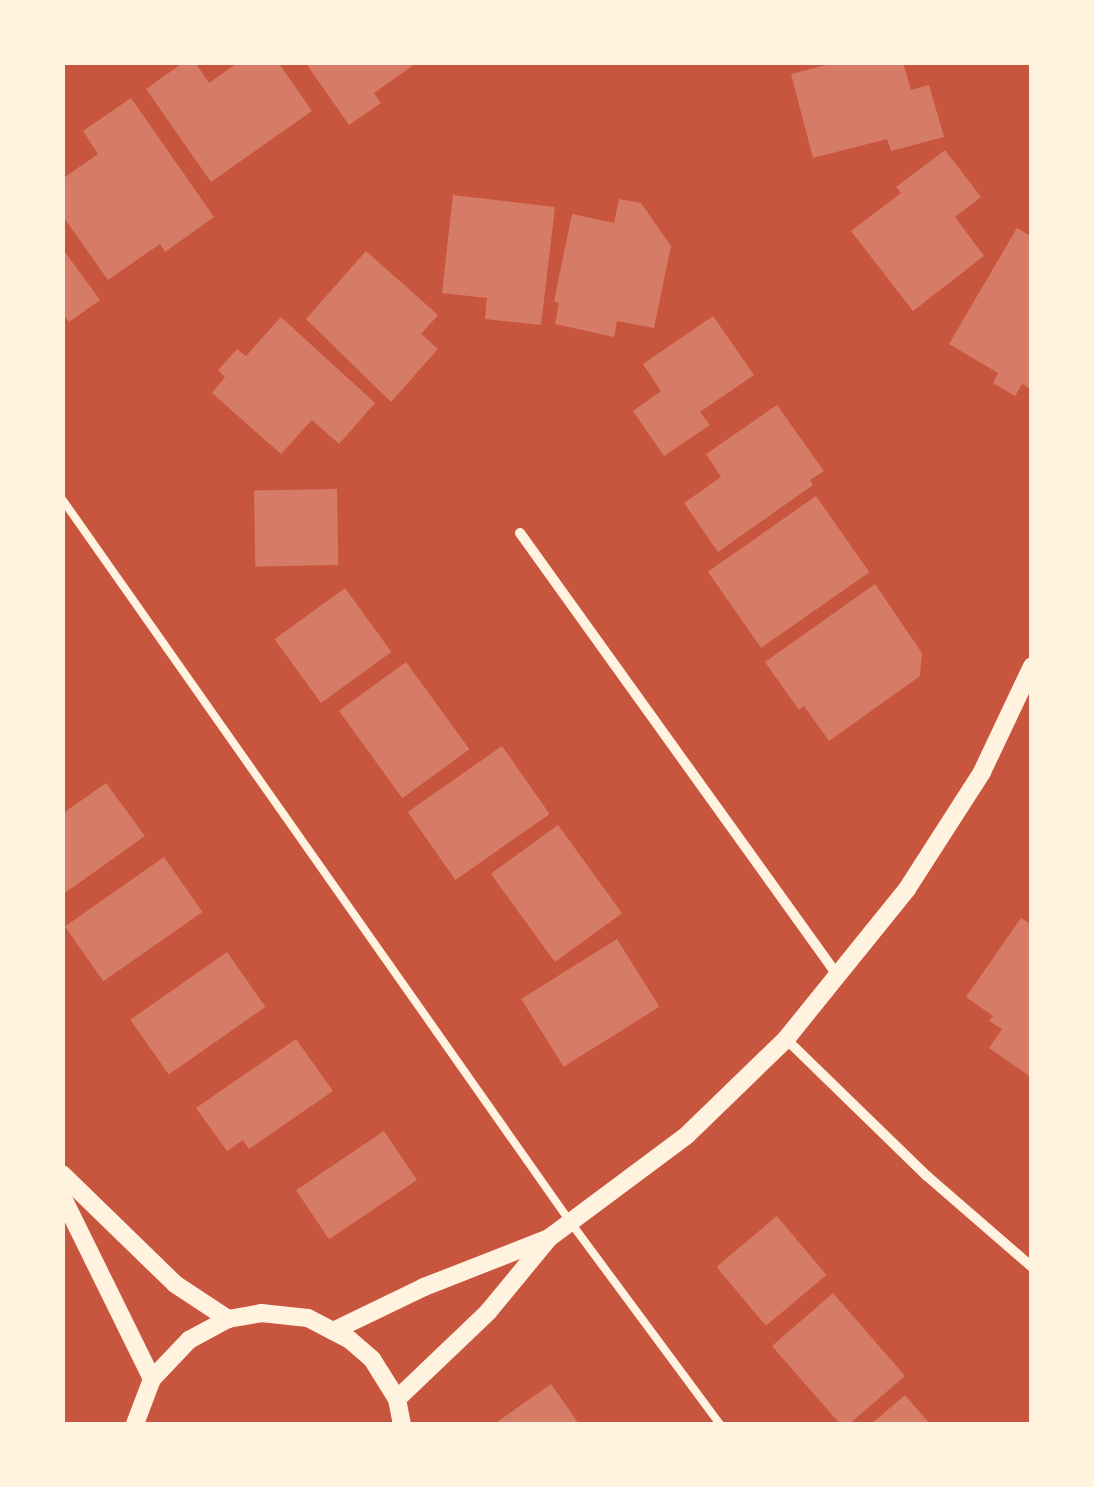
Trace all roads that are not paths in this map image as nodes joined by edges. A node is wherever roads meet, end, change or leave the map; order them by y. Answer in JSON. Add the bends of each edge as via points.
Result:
{"nodes":[{"id":1,"x":62,"y":499,"type":"edge"},
{"id":2,"x":520,"y":533,"type":"dead end"},
{"id":3,"x":1032,"y":666,"type":"edge"},
{"id":4,"x":838,"y":976,"type":"junction"},
{"id":5,"x":786,"y":1039,"type":"junction"},
{"id":6,"x":62,"y":1174,"type":"edge"},
{"id":7,"x":62,"y":1196,"type":"edge"},
{"id":8,"x":571,"y":1222,"type":"junction"},
{"id":9,"x":549,"y":1238,"type":"junction"},
{"id":10,"x":1032,"y":1267,"type":"edge"},
{"id":11,"x":228,"y":1319,"type":"junction"},
{"id":12,"x":332,"y":1331,"type":"junction"},
{"id":13,"x":152,"y":1379,"type":"junction"},
{"id":14,"x":397,"y":1399,"type":"junction"},
{"id":15,"x":135,"y":1424,"type":"edge"},
{"id":16,"x":402,"y":1424,"type":"edge"},
{"id":17,"x":720,"y":1424,"type":"edge"}],
"edges":[{"from":1,"to":8,"type":"lane"},
{"from":2,"to":4,"type":"street"},
{"from":3,"to":4,"type":"street","via":[[982,772],[907,889]]},
{"from":4,"to":5,"type":"street"},
{"from":5,"to":8,"type":"street","via":[[687,1135]]},
{"from":5,"to":10,"type":"street"},
{"from":6,"to":11,"type":"street","via":[[175,1284]]},
{"from":7,"to":13,"type":"street"},
{"from":8,"to":9,"type":"street"},
{"from":8,"to":17,"type":"lane"},
{"from":9,"to":12,"type":"street"},
{"from":9,"to":14,"type":"street","via":[[488,1312]]},
{"from":11,"to":12,"type":"street","via":[[261,1313],[308,1318]]},
{"from":11,"to":13,"type":"street","via":[[189,1340]]},
{"from":12,"to":14,"type":"street","via":[[372,1359]]},
{"from":13,"to":15,"type":"street"},
{"from":14,"to":16,"type":"street"}]}
